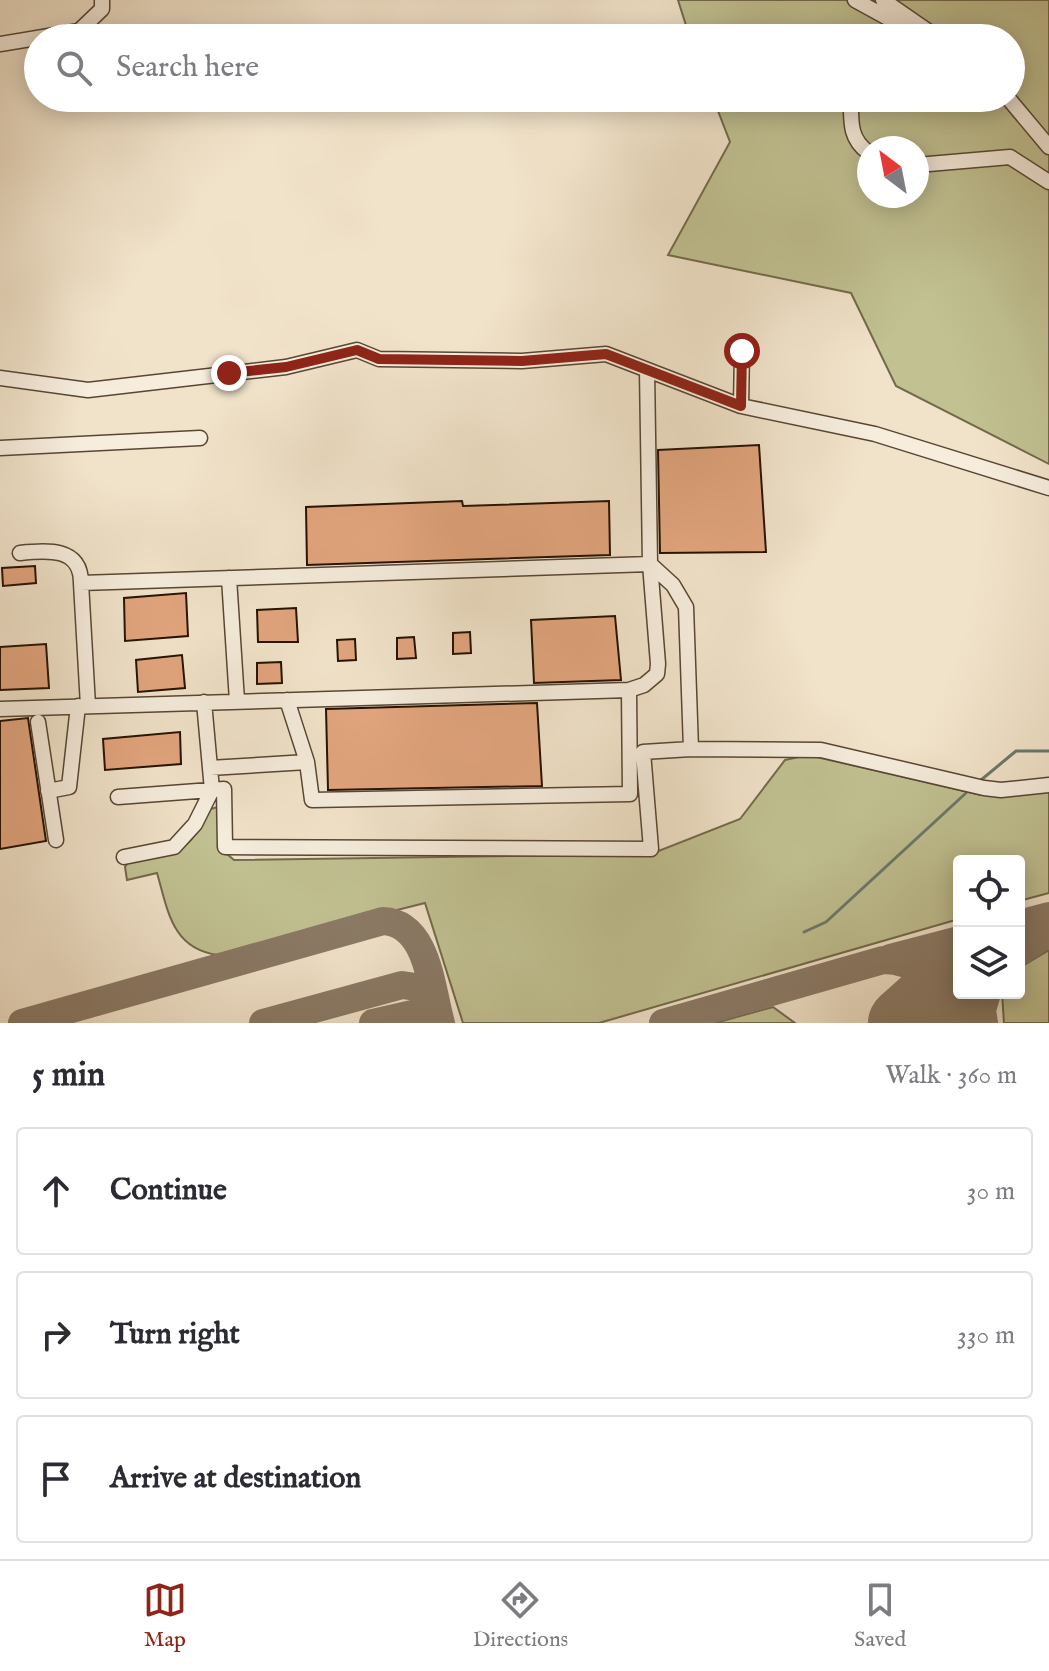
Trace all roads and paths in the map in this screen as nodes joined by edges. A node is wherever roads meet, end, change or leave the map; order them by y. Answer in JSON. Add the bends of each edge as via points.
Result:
{"nodes":[{"id":1,"x":102,"y":0,"type":"edge"},
{"id":2,"x":855,"y":0,"type":"edge"},
{"id":3,"x":883,"y":0,"type":"edge"},
{"id":4,"x":86,"y":24,"type":"edge"},
{"id":5,"x":899,"y":24,"type":"edge"},
{"id":6,"x":918,"y":24,"type":"edge"},
{"id":7,"x":24,"y":40,"type":"edge"},
{"id":8,"x":0,"y":44,"type":"edge"},
{"id":9,"x":851,"y":112,"type":"edge"},
{"id":10,"x":1020,"y":112,"type":"edge"},
{"id":11,"x":857,"y":145,"type":"edge"},
{"id":12,"x":1049,"y":147,"type":"edge"},
{"id":13,"x":929,"y":164,"type":"edge"},
{"id":14,"x":1049,"y":182,"type":"edge"},
{"id":15,"x":742,"y":351,"type":"dead end"},
{"id":16,"x":647,"y":370,"type":"junction"},
{"id":17,"x":0,"y":378,"type":"edge"},
{"id":18,"x":741,"y":406,"type":"junction"},
{"id":19,"x":200,"y":438,"type":"dead end"},
{"id":20,"x":0,"y":448,"type":"edge"},
{"id":21,"x":1049,"y":488,"type":"edge"},
{"id":22,"x":20,"y":553,"type":"dead end"},
{"id":23,"x":650,"y":564,"type":"junction"},
{"id":24,"x":229,"y":578,"type":"junction"},
{"id":25,"x":81,"y":583,"type":"junction"},
{"id":26,"x":629,"y":690,"type":"junction"},
{"id":27,"x":287,"y":700,"type":"junction"},
{"id":28,"x":237,"y":701,"type":"junction"},
{"id":29,"x":204,"y":702,"type":"junction"},
{"id":30,"x":83,"y":706,"type":"junction"},
{"id":31,"x":0,"y":709,"type":"edge"},
{"id":32,"x":38,"y":722,"type":"dead end"},
{"id":33,"x":691,"y":749,"type":"junction"},
{"id":34,"x":307,"y":762,"type":"junction"},
{"id":35,"x":210,"y":768,"type":"junction"},
{"id":36,"x":1049,"y":785,"type":"edge"},
{"id":37,"x":212,"y":790,"type":"junction"},
{"id":38,"x":48,"y":791,"type":"junction"},
{"id":39,"x":118,"y":797,"type":"dead end"},
{"id":40,"x":56,"y":840,"type":"dead end"},
{"id":41,"x":124,"y":857,"type":"dead end"}],
"edges":[{"from":1,"to":4,"type":"street","via":[[102,9]]},
{"from":2,"to":5,"type":"street"},
{"from":3,"to":6,"type":"street"},
{"from":7,"to":8,"type":"street"},
{"from":9,"to":11,"type":"street"},
{"from":10,"to":12,"type":"street"},
{"from":13,"to":14,"type":"street","via":[[1010,157]]},
{"from":15,"to":18,"type":"street"},
{"from":16,"to":17,"type":"street","via":[[606,354],[506,361],[379,359],[357,350],[286,367],[88,390]]},
{"from":16,"to":18,"type":"street"},
{"from":16,"to":23,"type":"street"},
{"from":18,"to":21,"type":"street","via":[[875,434]]},
{"from":19,"to":20,"type":"street"},
{"from":22,"to":25,"type":"street","via":[[68,555],[81,572]]},
{"from":23,"to":24,"type":"street"},
{"from":23,"to":26,"type":"street","via":[[657,674]]},
{"from":23,"to":33,"type":"street","via":[[673,585],[686,607]]},
{"from":24,"to":25,"type":"street"},
{"from":24,"to":28,"type":"street"},
{"from":25,"to":30,"type":"street"},
{"from":26,"to":27,"type":"street"},
{"from":26,"to":34,"type":"street","via":[[630,794],[312,800]]},
{"from":27,"to":28,"type":"street"},
{"from":27,"to":34,"type":"street"},
{"from":28,"to":29,"type":"street"},
{"from":29,"to":30,"type":"street"},
{"from":29,"to":35,"type":"street"},
{"from":30,"to":31,"type":"street"},
{"from":30,"to":38,"type":"street","via":[[69,787]]},
{"from":32,"to":38,"type":"street"},
{"from":33,"to":36,"type":"street","via":[[821,750],[992,789]]},
{"from":33,"to":37,"type":"street","via":[[643,752],[651,849],[225,847],[224,789]]},
{"from":34,"to":35,"type":"street"},
{"from":35,"to":37,"type":"street"},
{"from":37,"to":39,"type":"street"},
{"from":37,"to":41,"type":"street","via":[[195,824],[174,847]]},
{"from":38,"to":40,"type":"street"}]}
